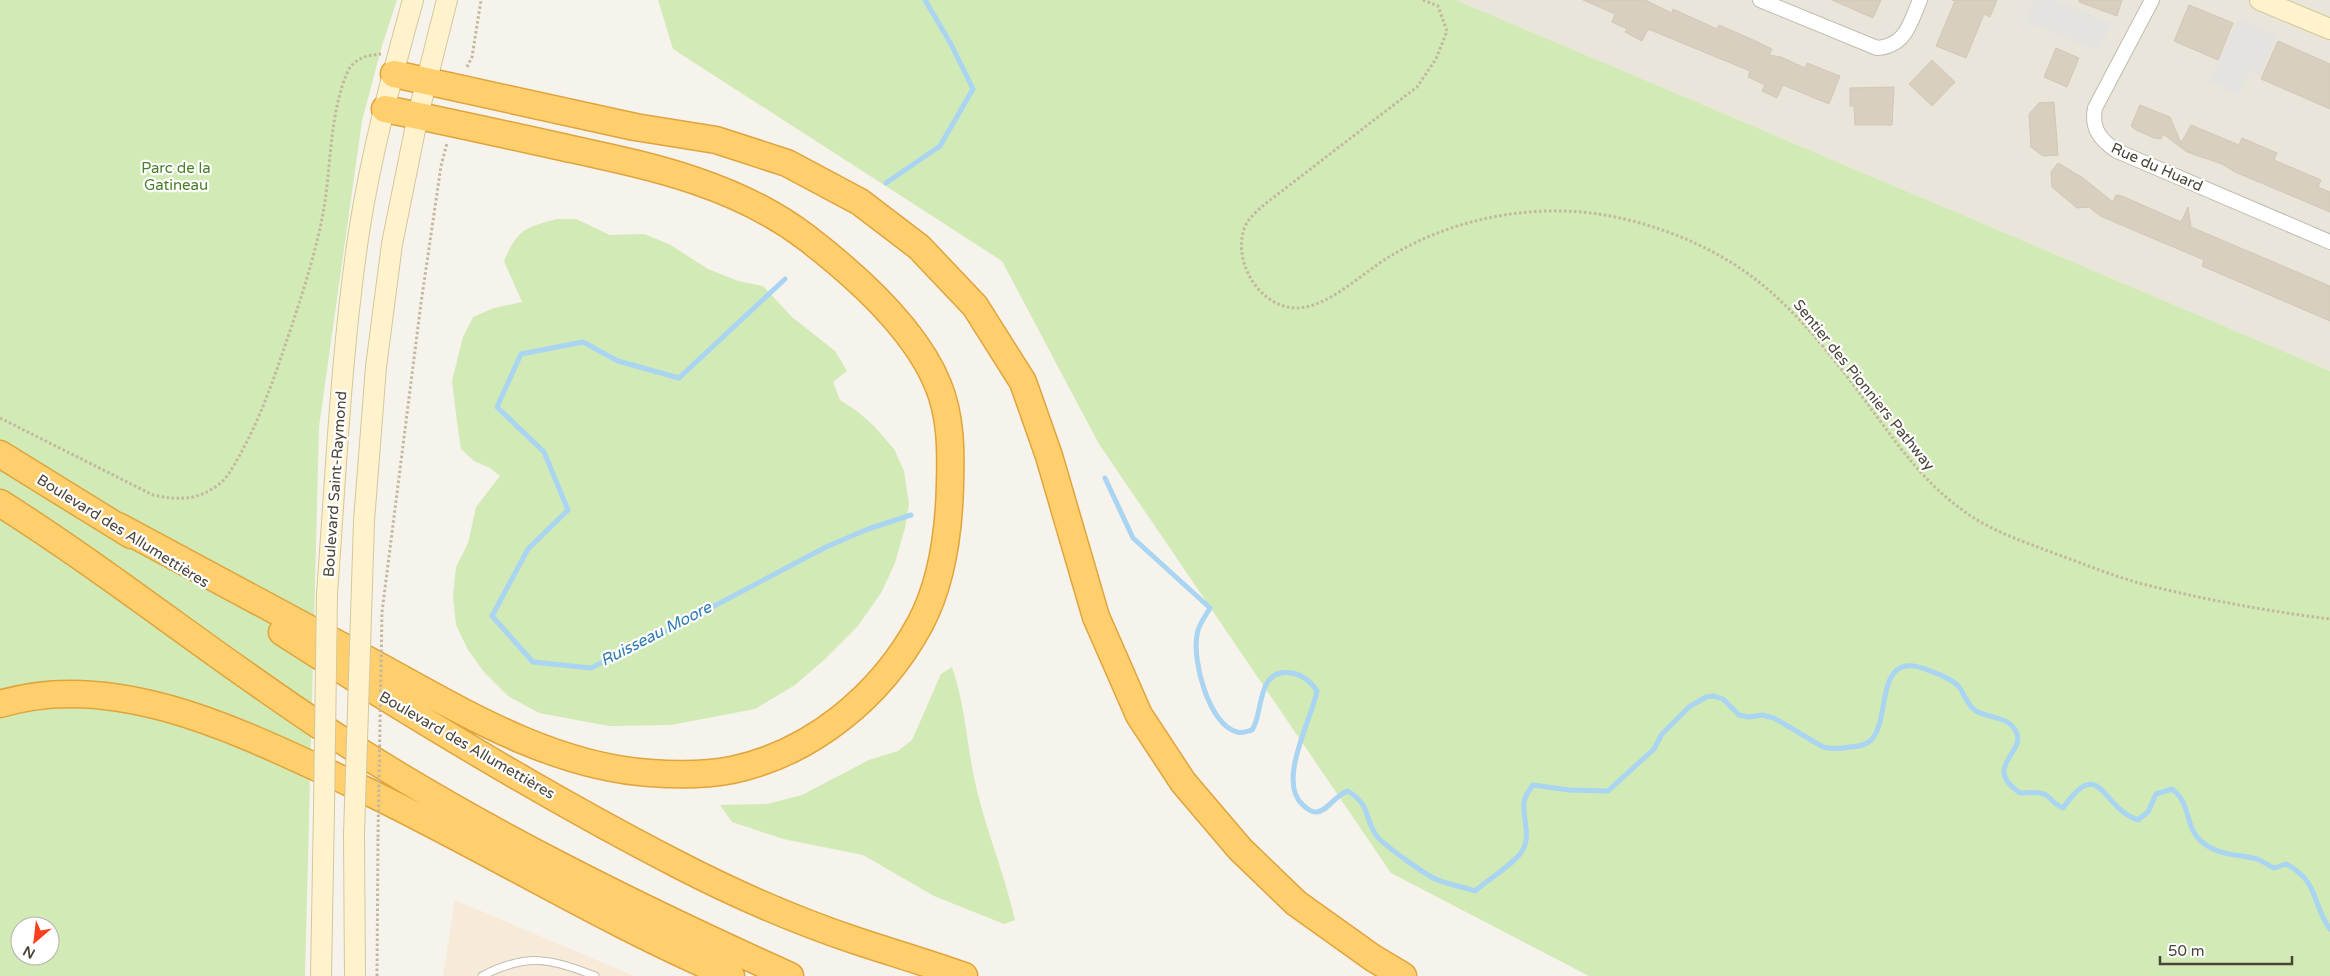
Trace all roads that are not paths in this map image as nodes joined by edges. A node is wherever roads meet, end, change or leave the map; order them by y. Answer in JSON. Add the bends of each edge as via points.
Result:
{"nodes":[{"id":1,"x":413,"y":0,"type":"edge"},
{"id":2,"x":447,"y":0,"type":"edge"},
{"id":3,"x":1760,"y":0,"type":"edge"},
{"id":4,"x":1920,"y":0,"type":"edge"},
{"id":5,"x":2152,"y":0,"type":"edge"},
{"id":6,"x":2260,"y":0,"type":"edge"},
{"id":7,"x":2330,"y":29,"type":"edge"},
{"id":8,"x":389,"y":64,"type":"junction"},
{"id":9,"x":427,"y":82,"type":"junction"},
{"id":10,"x":385,"y":109,"type":"junction"},
{"id":11,"x":418,"y":115,"type":"junction"},
{"id":12,"x":2330,"y":242,"type":"edge"},
{"id":13,"x":0,"y":454,"type":"edge"},
{"id":14,"x":0,"y":503,"type":"edge"},
{"id":15,"x":118,"y":526,"type":"junction"},
{"id":16,"x":0,"y":704,"type":"edge"},
{"id":17,"x":321,"y":976,"type":"edge"},
{"id":18,"x":355,"y":976,"type":"edge"},
{"id":19,"x":482,"y":976,"type":"edge"},
{"id":20,"x":595,"y":976,"type":"edge"},
{"id":21,"x":731,"y":976,"type":"edge"},
{"id":22,"x":790,"y":976,"type":"edge"},
{"id":23,"x":964,"y":976,"type":"edge"},
{"id":24,"x":1403,"y":976,"type":"edge"}],
"edges":[{"from":1,"to":8,"type":"main road","name":"Boulevard Saint-Raymond"},
{"from":2,"to":9,"type":"main road"},
{"from":3,"to":4,"type":"street","via":[[1876,48],[1888,47],[1899,41]]},
{"from":5,"to":12,"type":"street","name":"Rue du Huard","via":[[2094,108],[2092,120],[2096,131],[2116,151]]},
{"from":6,"to":7,"type":"main road"},
{"from":8,"to":9,"type":"highway"},
{"from":8,"to":10,"type":"main road","name":"Boulevard Saint-Raymond"},
{"from":9,"to":11,"type":"main road"},
{"from":9,"to":24,"type":"highway","via":[[635,128],[716,140],[788,163],[860,202],[919,247],[975,306],[1023,382],[1049,456],[1096,617],[1139,715],[1183,782],[1240,850],[1296,903]]},
{"from":10,"to":11,"type":"highway"},
{"from":10,"to":17,"type":"main road","name":"Boulevard Saint-Raymond","bridge":true,"via":[[360,230],[345,343],[327,594]]},
{"from":11,"to":15,"type":"highway","via":[[656,168],[724,190],[748,201],[805,237],[894,317],[918,348],[937,381],[949,424],[950,467],[950,510],[935,586],[921,622],[897,660],[874,690],[844,716],[812,738],[774,756],[732,770],[692,774],[648,773],[605,766],[564,755],[492,727]]},
{"from":11,"to":18,"type":"main road","bridge":true,"via":[[397,215],[376,367],[364,521],[354,834]]},
{"from":13,"to":15,"type":"highway","name":"Boulevard des Allumettières"},
{"from":14,"to":22,"type":"highway","via":[[344,742],[470,816],[614,894]]},
{"from":15,"to":23,"type":"highway","name":"Boulevard des Allumettières","via":[[401,708],[677,864],[856,941]]},
{"from":16,"to":21,"type":"highway","via":[[52,695],[110,697],[165,708],[239,733],[411,812],[617,921]]},
{"from":19,"to":20,"type":"lane","via":[[498,967],[536,958]]}]}
